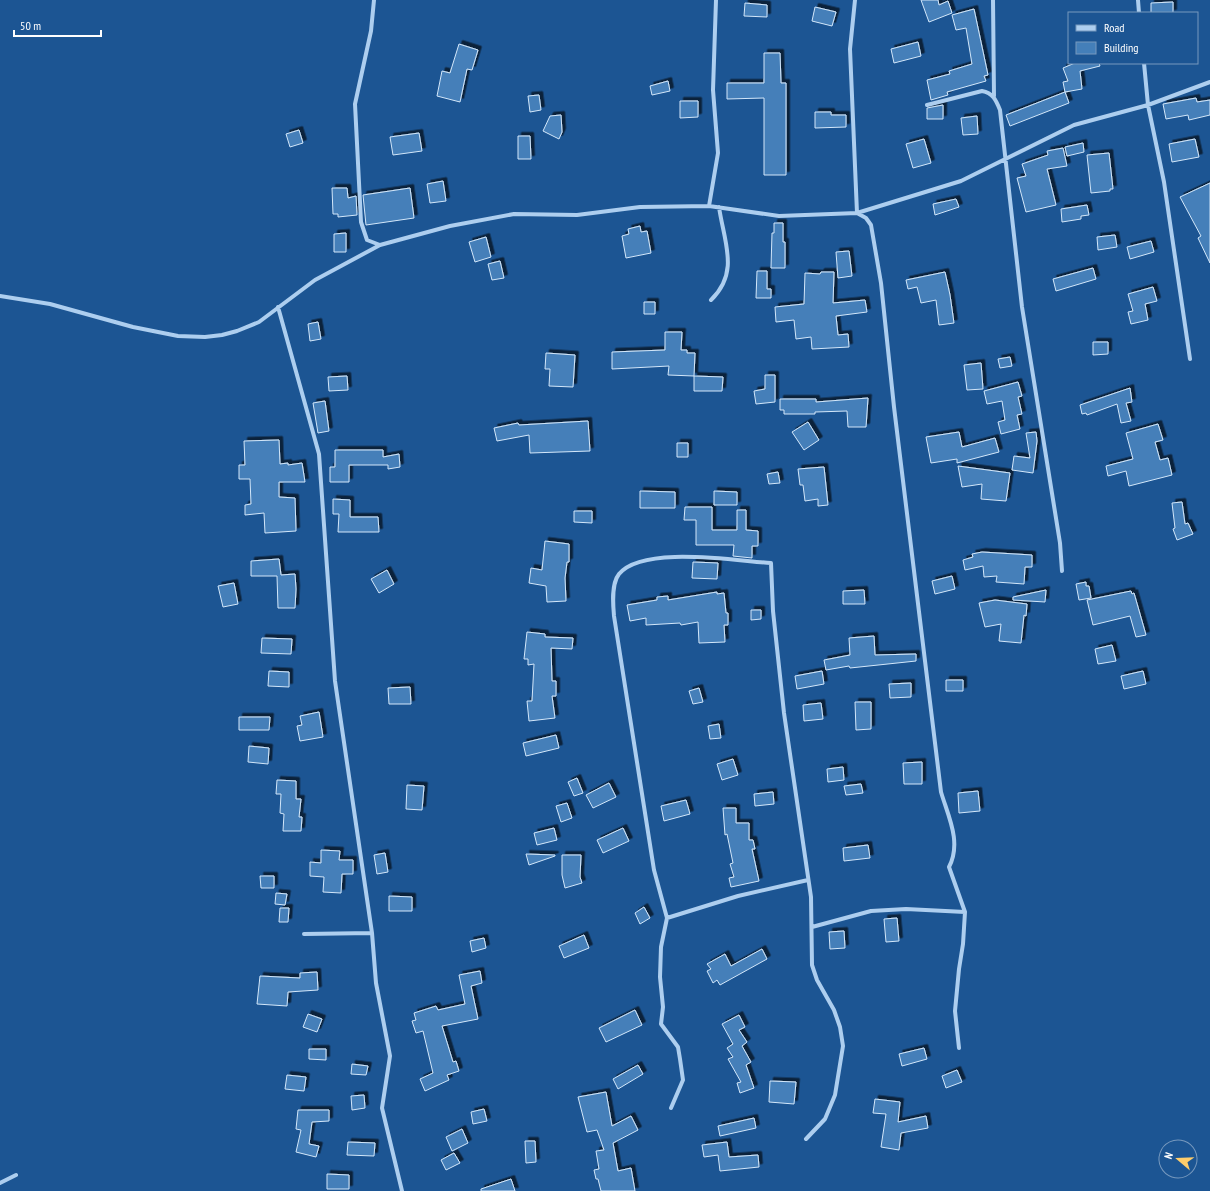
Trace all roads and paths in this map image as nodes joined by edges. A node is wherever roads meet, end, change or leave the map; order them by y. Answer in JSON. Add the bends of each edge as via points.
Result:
{"nodes":[{"id":1,"x":374,"y":0,"type":"edge"},
{"id":2,"x":716,"y":0,"type":"edge"},
{"id":3,"x":855,"y":0,"type":"edge"},
{"id":4,"x":993,"y":0,"type":"edge"},
{"id":5,"x":1138,"y":0,"type":"edge"},
{"id":6,"x":1139,"y":12,"type":"edge"},
{"id":7,"x":1144,"y":64,"type":"edge"},
{"id":8,"x":1210,"y":82,"type":"edge"},
{"id":9,"x":994,"y":97,"type":"junction"},
{"id":10,"x":927,"y":105,"type":"dead end"},
{"id":11,"x":1148,"y":105,"type":"junction"},
{"id":12,"x":1006,"y":160,"type":"junction"},
{"id":13,"x":709,"y":206,"type":"junction"},
{"id":14,"x":719,"y":207,"type":"junction"},
{"id":15,"x":856,"y":213,"type":"junction"},
{"id":16,"x":380,"y":245,"type":"junction"},
{"id":17,"x":0,"y":296,"type":"edge"},
{"id":18,"x":711,"y":300,"type":"dead end"},
{"id":19,"x":278,"y":308,"type":"junction"},
{"id":20,"x":1190,"y":359,"type":"dead end"},
{"id":21,"x":1062,"y":571,"type":"dead end"},
{"id":22,"x":808,"y":880,"type":"junction"},
{"id":23,"x":965,"y":912,"type":"junction"},
{"id":24,"x":667,"y":918,"type":"junction"},
{"id":25,"x":812,"y":927,"type":"junction"},
{"id":26,"x":372,"y":933,"type":"junction"},
{"id":27,"x":304,"y":934,"type":"dead end"},
{"id":28,"x":959,"y":1048,"type":"dead end"},
{"id":29,"x":671,"y":1108,"type":"dead end"},
{"id":30,"x":806,"y":1139,"type":"dead end"},
{"id":31,"x":16,"y":1175,"type":"dead end"},
{"id":32,"x":0,"y":1183,"type":"edge"},
{"id":33,"x":402,"y":1191,"type":"edge"}],
"edges":[{"from":1,"to":16,"type":"street","via":[[371,31],[355,104],[361,222],[367,240]]},
{"from":2,"to":13,"type":"street","via":[[713,102],[718,153]]},
{"from":3,"to":15,"type":"street","via":[[850,49]]},
{"from":4,"to":9,"type":"street"},
{"from":5,"to":6,"type":"street"},
{"from":7,"to":11,"type":"street"},
{"from":8,"to":11,"type":"street"},
{"from":9,"to":10,"type":"street","via":[[989,92],[982,91]]},
{"from":9,"to":12,"type":"street","via":[[1000,110]]},
{"from":11,"to":12,"type":"street","via":[[1074,125]]},
{"from":11,"to":20,"type":"street","via":[[1164,182]]},
{"from":12,"to":15,"type":"street","via":[[961,181]]},
{"from":12,"to":21,"type":"street","via":[[1022,307],[1060,542]]},
{"from":13,"to":14,"type":"street"},
{"from":13,"to":16,"type":"street","via":[[640,207],[577,215],[514,214],[450,226]]},
{"from":14,"to":15,"type":"street","via":[[779,216]]},
{"from":14,"to":18,"type":"street","via":[[729,261],[727,276],[721,290]]},
{"from":15,"to":23,"type":"street","via":[[866,218],[870,225],[881,283],[941,792],[955,837],[954,858],[949,866]]},
{"from":16,"to":19,"type":"street","via":[[315,280]]},
{"from":17,"to":19,"type":"street","via":[[50,304],[133,327],[178,336],[205,337],[237,331],[259,322]]},
{"from":19,"to":26,"type":"street","via":[[319,454],[336,681]]},
{"from":22,"to":24,"type":"street","via":[[738,896]]},
{"from":22,"to":24,"type":"street","via":[[784,713],[773,610],[772,563],[655,557],[632,564],[618,575],[612,595],[654,870]]},
{"from":22,"to":25,"type":"street"},
{"from":23,"to":25,"type":"street","via":[[871,911]]},
{"from":23,"to":28,"type":"street","via":[[955,1011]]},
{"from":24,"to":29,"type":"street","via":[[661,947],[661,1024],[678,1047],[683,1080]]},
{"from":25,"to":30,"type":"street","via":[[812,965],[817,980],[834,1010],[843,1046],[835,1095],[825,1119]]},
{"from":26,"to":27,"type":"street"},
{"from":26,"to":33,"type":"street","via":[[376,983],[390,1056],[382,1108]]},
{"from":31,"to":32,"type":"street"}]}
